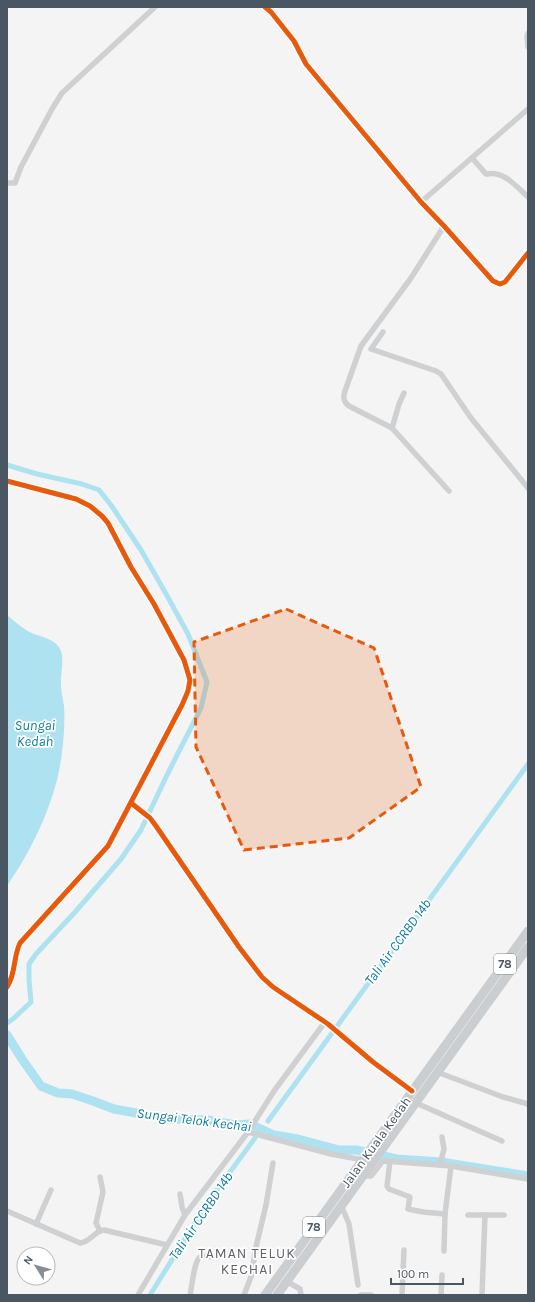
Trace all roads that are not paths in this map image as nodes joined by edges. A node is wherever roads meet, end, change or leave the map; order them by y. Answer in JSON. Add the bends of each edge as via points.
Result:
{"nodes":[{"id":1,"x":155,"y":7,"type":"edge"},
{"id":2,"x":265,"y":7,"type":"edge"},
{"id":3,"x":528,"y":35,"type":"edge"},
{"id":4,"x":528,"y":47,"type":"edge"},
{"id":5,"x":528,"y":109,"type":"edge"},
{"id":6,"x":472,"y":158,"type":"junction"},
{"id":7,"x":7,"y":183,"type":"edge"},
{"id":8,"x":528,"y":198,"type":"edge"},
{"id":9,"x":420,"y":202,"type":"junction"},
{"id":10,"x":444,"y":226,"type":"junction"},
{"id":11,"x":528,"y":253,"type":"edge"},
{"id":12,"x":383,"y":332,"type":"dead end"},
{"id":13,"x":404,"y":393,"type":"dead end"},
{"id":14,"x":392,"y":428,"type":"junction"},
{"id":15,"x":7,"y":481,"type":"edge"},
{"id":16,"x":528,"y":488,"type":"edge"},
{"id":17,"x":449,"y":491,"type":"dead end"},
{"id":18,"x":131,"y":803,"type":"junction"},
{"id":19,"x":528,"y":931,"type":"edge"},
{"id":20,"x":528,"y":947,"type":"edge"},
{"id":21,"x":7,"y":987,"type":"edge"},
{"id":22,"x":327,"y":1023,"type":"junction"},
{"id":23,"x":459,"y":1026,"type":"junction"},
{"id":24,"x":469,"y":1029,"type":"junction"},
{"id":25,"x":437,"y":1072,"type":"junction"},
{"id":26,"x":412,"y":1091,"type":"junction"},
{"id":27,"x":416,"y":1103,"type":"junction"},
{"id":28,"x":528,"y":1104,"type":"edge"},
{"id":29,"x":250,"y":1130,"type":"junction"},
{"id":30,"x":442,"y":1137,"type":"dead end"},
{"id":31,"x":384,"y":1140,"type":"junction"},
{"id":32,"x":502,"y":1141,"type":"dead end"},
{"id":33,"x":366,"y":1161,"type":"junction"},
{"id":34,"x":390,"y":1161,"type":"junction"},
{"id":35,"x":440,"y":1162,"type":"junction"},
{"id":36,"x":273,"y":1163,"type":"dead end"},
{"id":37,"x":451,"y":1166,"type":"junction"},
{"id":38,"x":362,"y":1176,"type":"junction"},
{"id":39,"x":100,"y":1177,"type":"dead end"},
{"id":40,"x":528,"y":1178,"type":"edge"},
{"id":41,"x":51,"y":1190,"type":"dead end"},
{"id":42,"x":180,"y":1194,"type":"dead end"},
{"id":43,"x":342,"y":1205,"type":"junction"},
{"id":44,"x":7,"y":1211,"type":"edge"},
{"id":45,"x":445,"y":1214,"type":"junction"},
{"id":46,"x":185,"y":1215,"type":"junction"},
{"id":47,"x":468,"y":1215,"type":"dead end"},
{"id":48,"x":485,"y":1215,"type":"junction"},
{"id":49,"x":504,"y":1215,"type":"dead end"},
{"id":50,"x":36,"y":1224,"type":"junction"},
{"id":51,"x":100,"y":1231,"type":"junction"},
{"id":52,"x":167,"y":1245,"type":"junction"},
{"id":53,"x":404,"y":1250,"type":"dead end"},
{"id":54,"x":444,"y":1250,"type":"dead end"},
{"id":55,"x":214,"y":1257,"type":"dead end"},
{"id":56,"x":442,"y":1275,"type":"dead end"},
{"id":57,"x":286,"y":1281,"type":"junction"},
{"id":58,"x":358,"y":1285,"type":"dead end"},
{"id":59,"x":246,"y":1294,"type":"edge"},
{"id":60,"x":138,"y":1295,"type":"edge"},
{"id":61,"x":190,"y":1295,"type":"edge"},
{"id":62,"x":265,"y":1295,"type":"edge"},
{"id":63,"x":277,"y":1295,"type":"edge"},
{"id":64,"x":301,"y":1295,"type":"edge"},
{"id":65,"x":361,"y":1295,"type":"edge"},
{"id":66,"x":371,"y":1295,"type":"edge"},
{"id":67,"x":402,"y":1295,"type":"edge"},
{"id":68,"x":441,"y":1295,"type":"edge"},
{"id":69,"x":482,"y":1295,"type":"edge"}],
"edges":[{"from":1,"to":7,"type":"street","via":[[62,93],[21,167],[15,183]]},
{"from":2,"to":9,"type":"street","via":[[294,41],[306,64]]},
{"from":3,"to":4,"type":"street"},
{"from":5,"to":6,"type":"street"},
{"from":6,"to":8,"type":"street","via":[[486,174],[498,174]]},
{"from":6,"to":9,"type":"street"},
{"from":9,"to":10,"type":"street"},
{"from":10,"to":11,"type":"street","via":[[497,284],[505,282]]},
{"from":10,"to":14,"type":"street","via":[[411,278],[361,346],[344,395],[346,404]]},
{"from":12,"to":16,"type":"street","via":[[372,349],[441,374],[472,418]]},
{"from":13,"to":14,"type":"street"},
{"from":14,"to":17,"type":"street"},
{"from":15,"to":18,"type":"street","via":[[76,499],[102,516],[116,536],[184,660],[190,680],[188,691]]},
{"from":18,"to":21,"type":"street","via":[[104,852],[20,943]]},
{"from":18,"to":22,"type":"street","via":[[150,818],[239,948],[262,977]]},
{"from":19,"to":23,"type":"main road","name":"Jalan Kuala Kedah","number":"78"},
{"from":20,"to":24,"type":"main road","name":"Jalan Kuala Kedah","number":"78"},
{"from":22,"to":26,"type":"street","via":[[372,1062]]},
{"from":22,"to":29,"type":"street","via":[[274,1091]]},
{"from":23,"to":24,"type":"main road"},
{"from":23,"to":26,"type":"main road","name":"Jalan Kuala Kedah","number":"78"},
{"from":24,"to":25,"type":"main road","name":"Jalan Kuala Kedah","number":"78"},
{"from":25,"to":27,"type":"main road","name":"Jalan Kuala Kedah","number":"78"},
{"from":25,"to":28,"type":"street"},
{"from":26,"to":31,"type":"main road","name":"Jalan Kuala Kedah","number":"78"},
{"from":27,"to":31,"type":"main road","name":"Jalan Kuala Kedah","number":"78"},
{"from":27,"to":32,"type":"street"},
{"from":29,"to":33,"type":"street","via":[[331,1154]]},
{"from":29,"to":46,"type":"street"},
{"from":30,"to":35,"type":"street","via":[[444,1149]]},
{"from":31,"to":33,"type":"main road","name":"Jalan Kuala Kedah","number":"78"},
{"from":33,"to":38,"type":"main road","name":"Jalan Kuala Kedah","number":"78"},
{"from":33,"to":62,"type":"main road","name":"Jalan Kuala Kedah","number":"78"},
{"from":34,"to":35,"type":"street"},
{"from":34,"to":38,"type":"street","via":[[382,1162],[370,1176]]},
{"from":34,"to":45,"type":"street","via":[[387,1186],[410,1197],[408,1209]]},
{"from":35,"to":37,"type":"street"},
{"from":36,"to":59,"type":"street"},
{"from":37,"to":40,"type":"street"},
{"from":37,"to":45,"type":"street"},
{"from":38,"to":43,"type":"main road","name":"Jalan Kuala Kedah","number":"78"},
{"from":39,"to":51,"type":"street","via":[[103,1192],[96,1223]]},
{"from":41,"to":50,"type":"street"},
{"from":42,"to":46,"type":"street"},
{"from":43,"to":57,"type":"main road","name":"Jalan Kuala Kedah","number":"78"},
{"from":43,"to":58,"type":"street","via":[[349,1224]]},
{"from":44,"to":50,"type":"street"},
{"from":45,"to":54,"type":"street"},
{"from":46,"to":52,"type":"street"},
{"from":47,"to":48,"type":"street"},
{"from":48,"to":49,"type":"street"},
{"from":48,"to":69,"type":"street"},
{"from":50,"to":51,"type":"street","via":[[80,1243],[90,1240]]},
{"from":51,"to":52,"type":"street","via":[[107,1230]]},
{"from":52,"to":60,"type":"street"},
{"from":53,"to":67,"type":"street"},
{"from":55,"to":61,"type":"street","via":[[198,1259]]},
{"from":56,"to":68,"type":"street"},
{"from":57,"to":63,"type":"main road","name":"Jalan Kuala Kedah","number":"78"},
{"from":57,"to":64,"type":"street","via":[[298,1288]]},
{"from":65,"to":66,"type":"street"}]}
